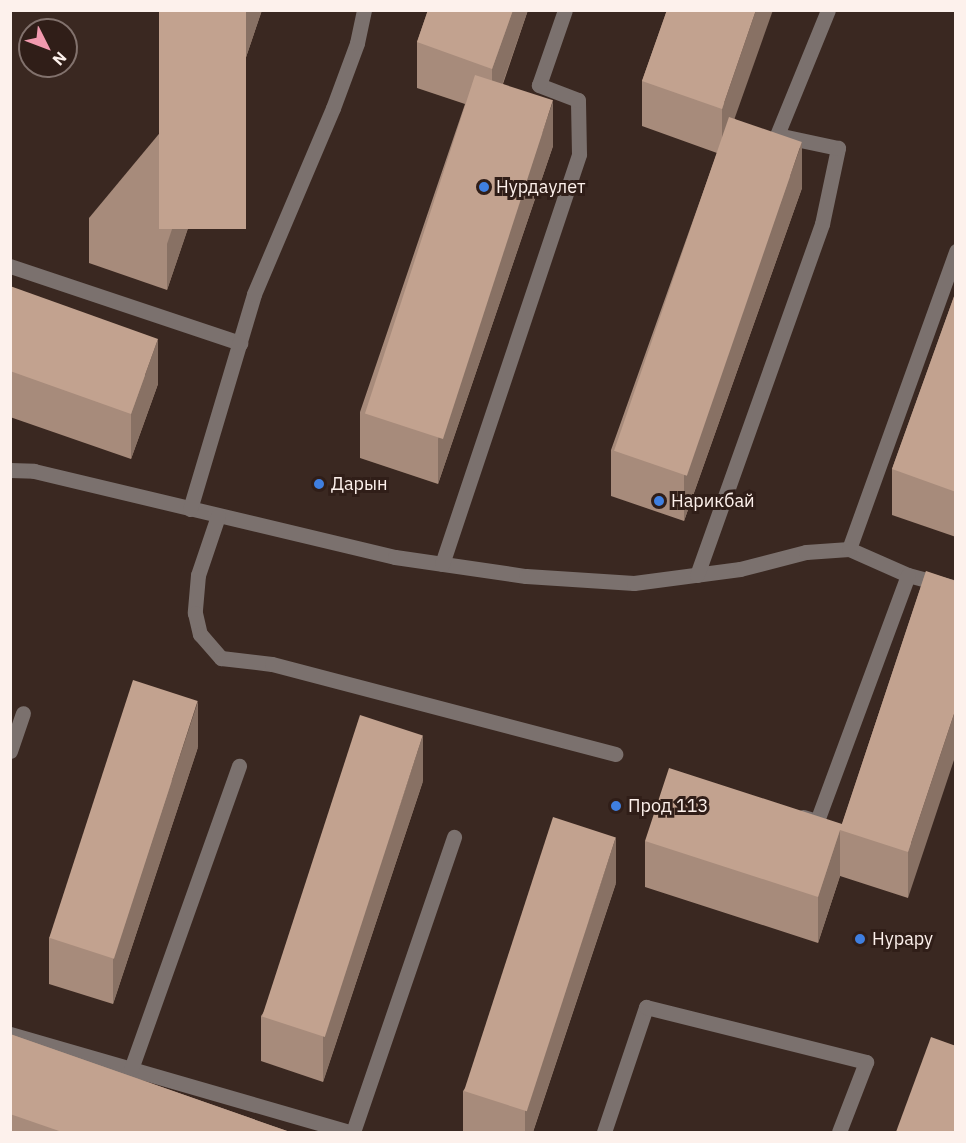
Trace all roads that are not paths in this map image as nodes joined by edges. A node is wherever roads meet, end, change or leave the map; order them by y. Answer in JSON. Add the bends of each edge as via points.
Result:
{"nodes":[{"id":1,"x":364,"y":10,"type":"edge"},
{"id":2,"x":565,"y":10,"type":"edge"},
{"id":3,"x":828,"y":10,"type":"edge"},
{"id":4,"x":956,"y":251,"type":"edge"},
{"id":5,"x":10,"y":266,"type":"edge"},
{"id":6,"x":240,"y":343,"type":"junction"},
{"id":7,"x":10,"y":470,"type":"edge"},
{"id":8,"x":190,"y":509,"type":"junction"},
{"id":9,"x":218,"y":516,"type":"junction"},
{"id":10,"x":849,"y":549,"type":"junction"},
{"id":11,"x":442,"y":564,"type":"junction"},
{"id":12,"x":697,"y":575,"type":"junction"},
{"id":13,"x":908,"y":575,"type":"junction"},
{"id":14,"x":956,"y":588,"type":"edge"},
{"id":15,"x":23,"y":713,"type":"dead end"},
{"id":16,"x":10,"y":751,"type":"edge"},
{"id":17,"x":615,"y":754,"type":"dead end"},
{"id":18,"x":239,"y":766,"type":"dead end"},
{"id":19,"x":783,"y":812,"type":"edge"},
{"id":20,"x":454,"y":837,"type":"dead end"},
{"id":21,"x":10,"y":1034,"type":"edge"},
{"id":22,"x":131,"y":1069,"type":"junction"},
{"id":23,"x":351,"y":1132,"type":"edge"},
{"id":24,"x":604,"y":1132,"type":"edge"},
{"id":25,"x":839,"y":1132,"type":"edge"}],
"edges":[{"from":1,"to":6,"type":"street","via":[[337,97],[254,294]]},
{"from":2,"to":11,"type":"street","via":[[539,85],[578,100],[579,154]]},
{"from":3,"to":12,"type":"street","via":[[777,135],[838,148],[822,224]]},
{"from":4,"to":10,"type":"street"},
{"from":5,"to":6,"type":"street"},
{"from":6,"to":8,"type":"street"},
{"from":7,"to":8,"type":"street","via":[[34,471]]},
{"from":8,"to":9,"type":"street"},
{"from":9,"to":11,"type":"street","via":[[395,557]]},
{"from":9,"to":17,"type":"street","via":[[198,575],[195,613],[200,634],[221,658],[272,664]]},
{"from":10,"to":12,"type":"street","via":[[806,552]]},
{"from":10,"to":13,"type":"street"},
{"from":11,"to":12,"type":"street","via":[[526,576],[634,583]]},
{"from":13,"to":14,"type":"street"},
{"from":13,"to":19,"type":"street","via":[[817,821]]},
{"from":15,"to":16,"type":"street"},
{"from":18,"to":22,"type":"street"},
{"from":20,"to":23,"type":"street"},
{"from":21,"to":22,"type":"street"},
{"from":22,"to":23,"type":"street"},
{"from":24,"to":25,"type":"street","via":[[646,1007],[866,1062]]}]}
